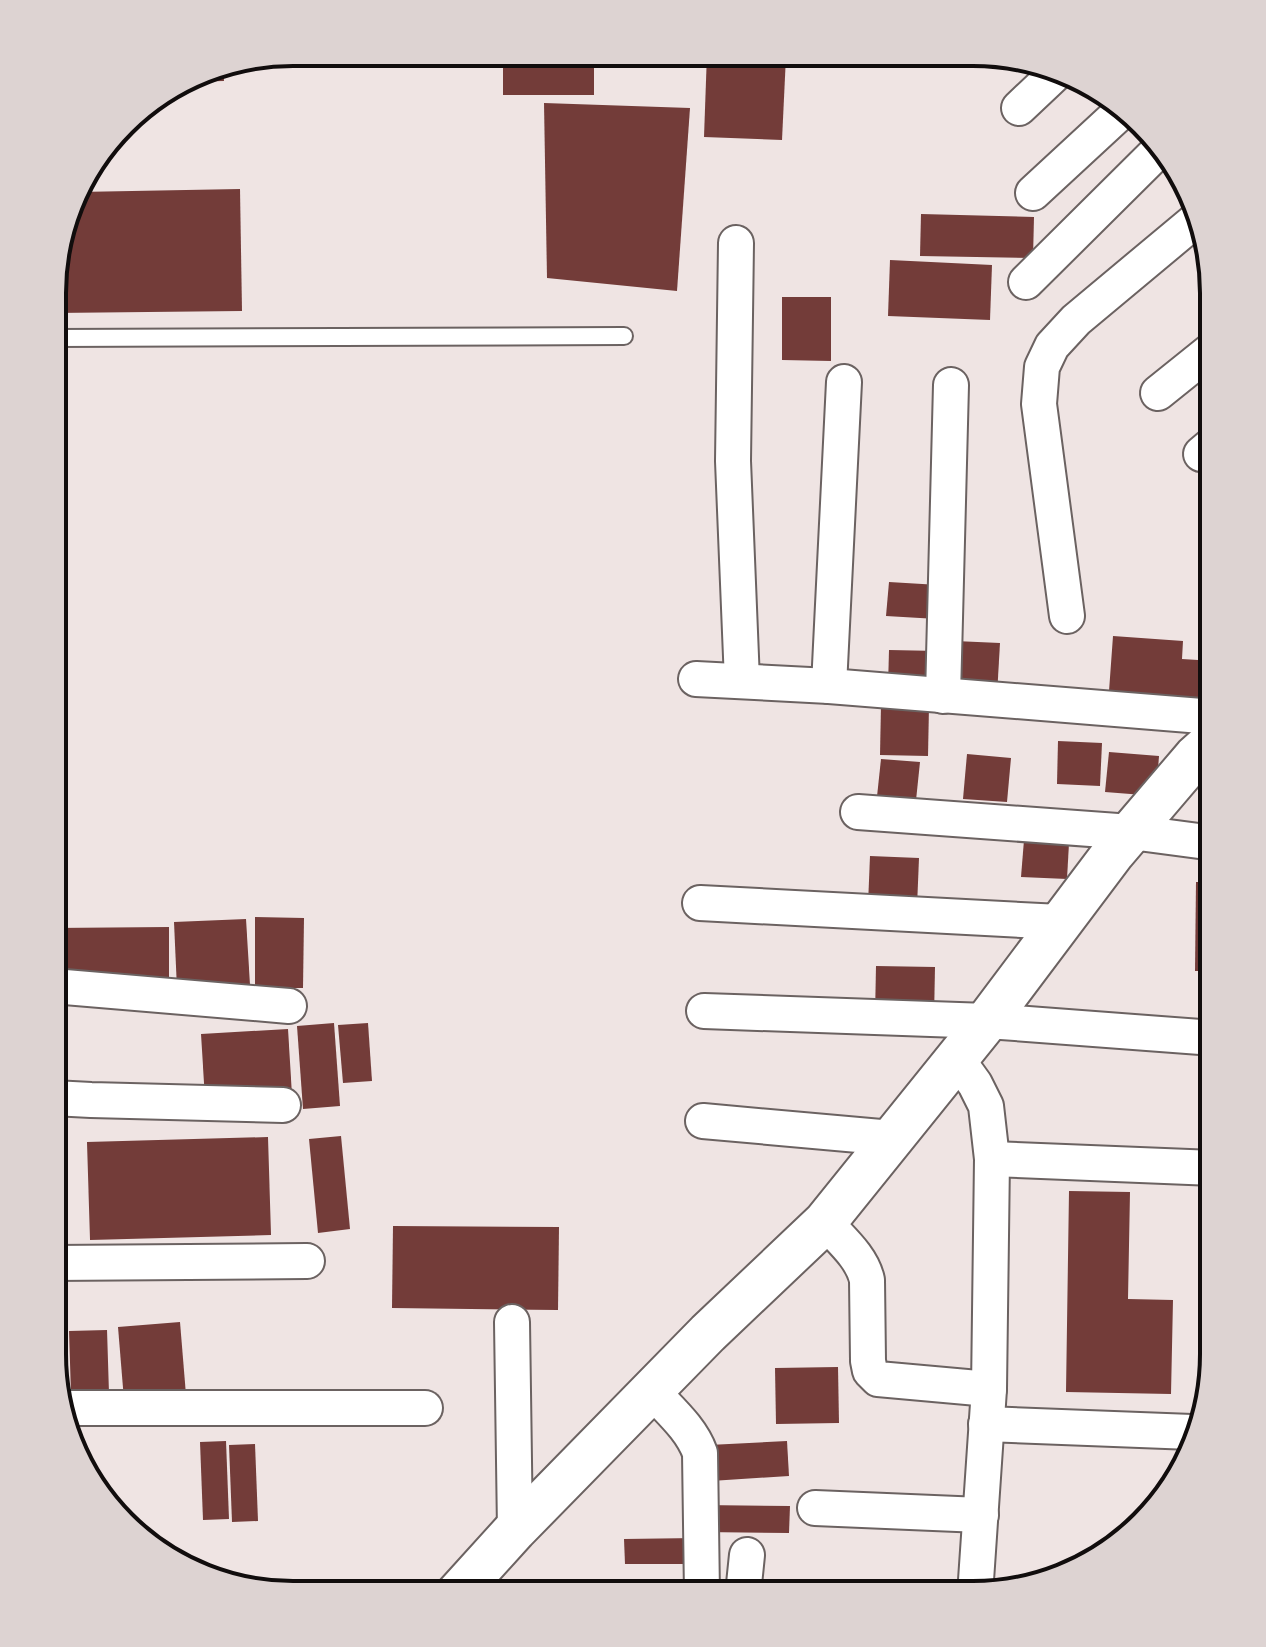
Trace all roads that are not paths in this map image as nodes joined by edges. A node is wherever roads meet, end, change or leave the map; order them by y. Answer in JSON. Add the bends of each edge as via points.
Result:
{"nodes":[{"id":1,"x":1049,"y":80,"type":"edge"},
{"id":2,"x":1019,"y":108,"type":"dead end"},
{"id":3,"x":1116,"y":117,"type":"edge"},
{"id":4,"x":1153,"y":156,"type":"edge"},
{"id":5,"x":1033,"y":193,"type":"dead end"},
{"id":6,"x":1190,"y":225,"type":"edge"},
{"id":7,"x":736,"y":243,"type":"dead end"},
{"id":8,"x":1026,"y":282,"type":"dead end"},
{"id":9,"x":624,"y":336,"type":"dead end"},
{"id":10,"x":66,"y":338,"type":"edge"},
{"id":11,"x":1200,"y":359,"type":"edge"},
{"id":12,"x":844,"y":382,"type":"dead end"},
{"id":13,"x":951,"y":385,"type":"dead end"},
{"id":14,"x":1158,"y":393,"type":"dead end"},
{"id":15,"x":1067,"y":616,"type":"dead end"},
{"id":16,"x":696,"y":679,"type":"dead end"},
{"id":17,"x":742,"y":681,"type":"junction"},
{"id":18,"x":829,"y":686,"type":"junction"},
{"id":19,"x":943,"y":696,"type":"junction"},
{"id":20,"x":1200,"y":716,"type":"edge"},
{"id":21,"x":1200,"y":753,"type":"edge"},
{"id":22,"x":858,"y":812,"type":"dead end"},
{"id":23,"x":1131,"y":832,"type":"junction"},
{"id":24,"x":1200,"y":841,"type":"edge"},
{"id":25,"x":700,"y":903,"type":"dead end"},
{"id":26,"x":1060,"y":922,"type":"junction"},
{"id":27,"x":66,"y":987,"type":"edge"},
{"id":28,"x":289,"y":1006,"type":"dead end"},
{"id":29,"x":704,"y":1011,"type":"dead end"},
{"id":30,"x":987,"y":1021,"type":"junction"},
{"id":31,"x":1200,"y":1037,"type":"edge"},
{"id":32,"x":957,"y":1059,"type":"junction"},
{"id":33,"x":66,"y":1098,"type":"edge"},
{"id":34,"x":283,"y":1105,"type":"dead end"},
{"id":35,"x":703,"y":1121,"type":"dead end"},
{"id":36,"x":892,"y":1138,"type":"junction"},
{"id":37,"x":992,"y":1159,"type":"junction"},
{"id":38,"x":1200,"y":1167,"type":"edge"},
{"id":39,"x":825,"y":1222,"type":"junction"},
{"id":40,"x":307,"y":1261,"type":"dead end"},
{"id":41,"x":66,"y":1263,"type":"edge"},
{"id":42,"x":512,"y":1322,"type":"dead end"},
{"id":43,"x":989,"y":1389,"type":"junction"},
{"id":44,"x":652,"y":1391,"type":"junction"},
{"id":45,"x":73,"y":1408,"type":"edge"},
{"id":46,"x":425,"y":1408,"type":"dead end"},
{"id":47,"x":986,"y":1424,"type":"junction"},
{"id":48,"x":1186,"y":1432,"type":"edge"},
{"id":49,"x":815,"y":1508,"type":"dead end"},
{"id":50,"x":981,"y":1515,"type":"junction"},
{"id":51,"x":515,"y":1530,"type":"junction"},
{"id":52,"x":747,"y":1555,"type":"dead end"},
{"id":53,"x":981,"y":1580,"type":"edge"},
{"id":54,"x":469,"y":1581,"type":"edge"},
{"id":55,"x":702,"y":1581,"type":"edge"},
{"id":56,"x":744,"y":1581,"type":"edge"}],
"edges":[{"from":1,"to":2,"type":"street"},
{"from":3,"to":5,"type":"street"},
{"from":4,"to":8,"type":"street"},
{"from":6,"to":15,"type":"street","via":[[1076,320],[1052,346],[1042,367],[1039,404]]},
{"from":7,"to":17,"type":"street","via":[[733,461]]},
{"from":9,"to":10,"type":"lane"},
{"from":11,"to":14,"type":"street"},
{"from":12,"to":18,"type":"street"},
{"from":13,"to":19,"type":"street"},
{"from":16,"to":17,"type":"street"},
{"from":17,"to":18,"type":"street"},
{"from":18,"to":19,"type":"street"},
{"from":19,"to":20,"type":"street"},
{"from":21,"to":23,"type":"street"},
{"from":22,"to":23,"type":"street"},
{"from":23,"to":24,"type":"street"},
{"from":23,"to":26,"type":"street"},
{"from":25,"to":26,"type":"street"},
{"from":26,"to":30,"type":"street"},
{"from":27,"to":28,"type":"street"},
{"from":29,"to":30,"type":"street"},
{"from":30,"to":31,"type":"street"},
{"from":30,"to":32,"type":"street"},
{"from":32,"to":36,"type":"street"},
{"from":32,"to":37,"type":"street","via":[[986,1106]]},
{"from":33,"to":34,"type":"street"},
{"from":35,"to":36,"type":"street"},
{"from":36,"to":39,"type":"street"},
{"from":37,"to":38,"type":"street"},
{"from":37,"to":43,"type":"street"},
{"from":39,"to":43,"type":"street","via":[[865,1270],[870,1371],[878,1379]]},
{"from":39,"to":44,"type":"street"},
{"from":40,"to":41,"type":"street"},
{"from":42,"to":51,"type":"street"},
{"from":43,"to":47,"type":"street"},
{"from":44,"to":51,"type":"street"},
{"from":44,"to":55,"type":"street","via":[[687,1429],[700,1453]]},
{"from":45,"to":46,"type":"street"},
{"from":47,"to":48,"type":"street"},
{"from":47,"to":50,"type":"street"},
{"from":49,"to":50,"type":"street"},
{"from":50,"to":53,"type":"street"},
{"from":51,"to":54,"type":"street"},
{"from":52,"to":56,"type":"street"}]}
